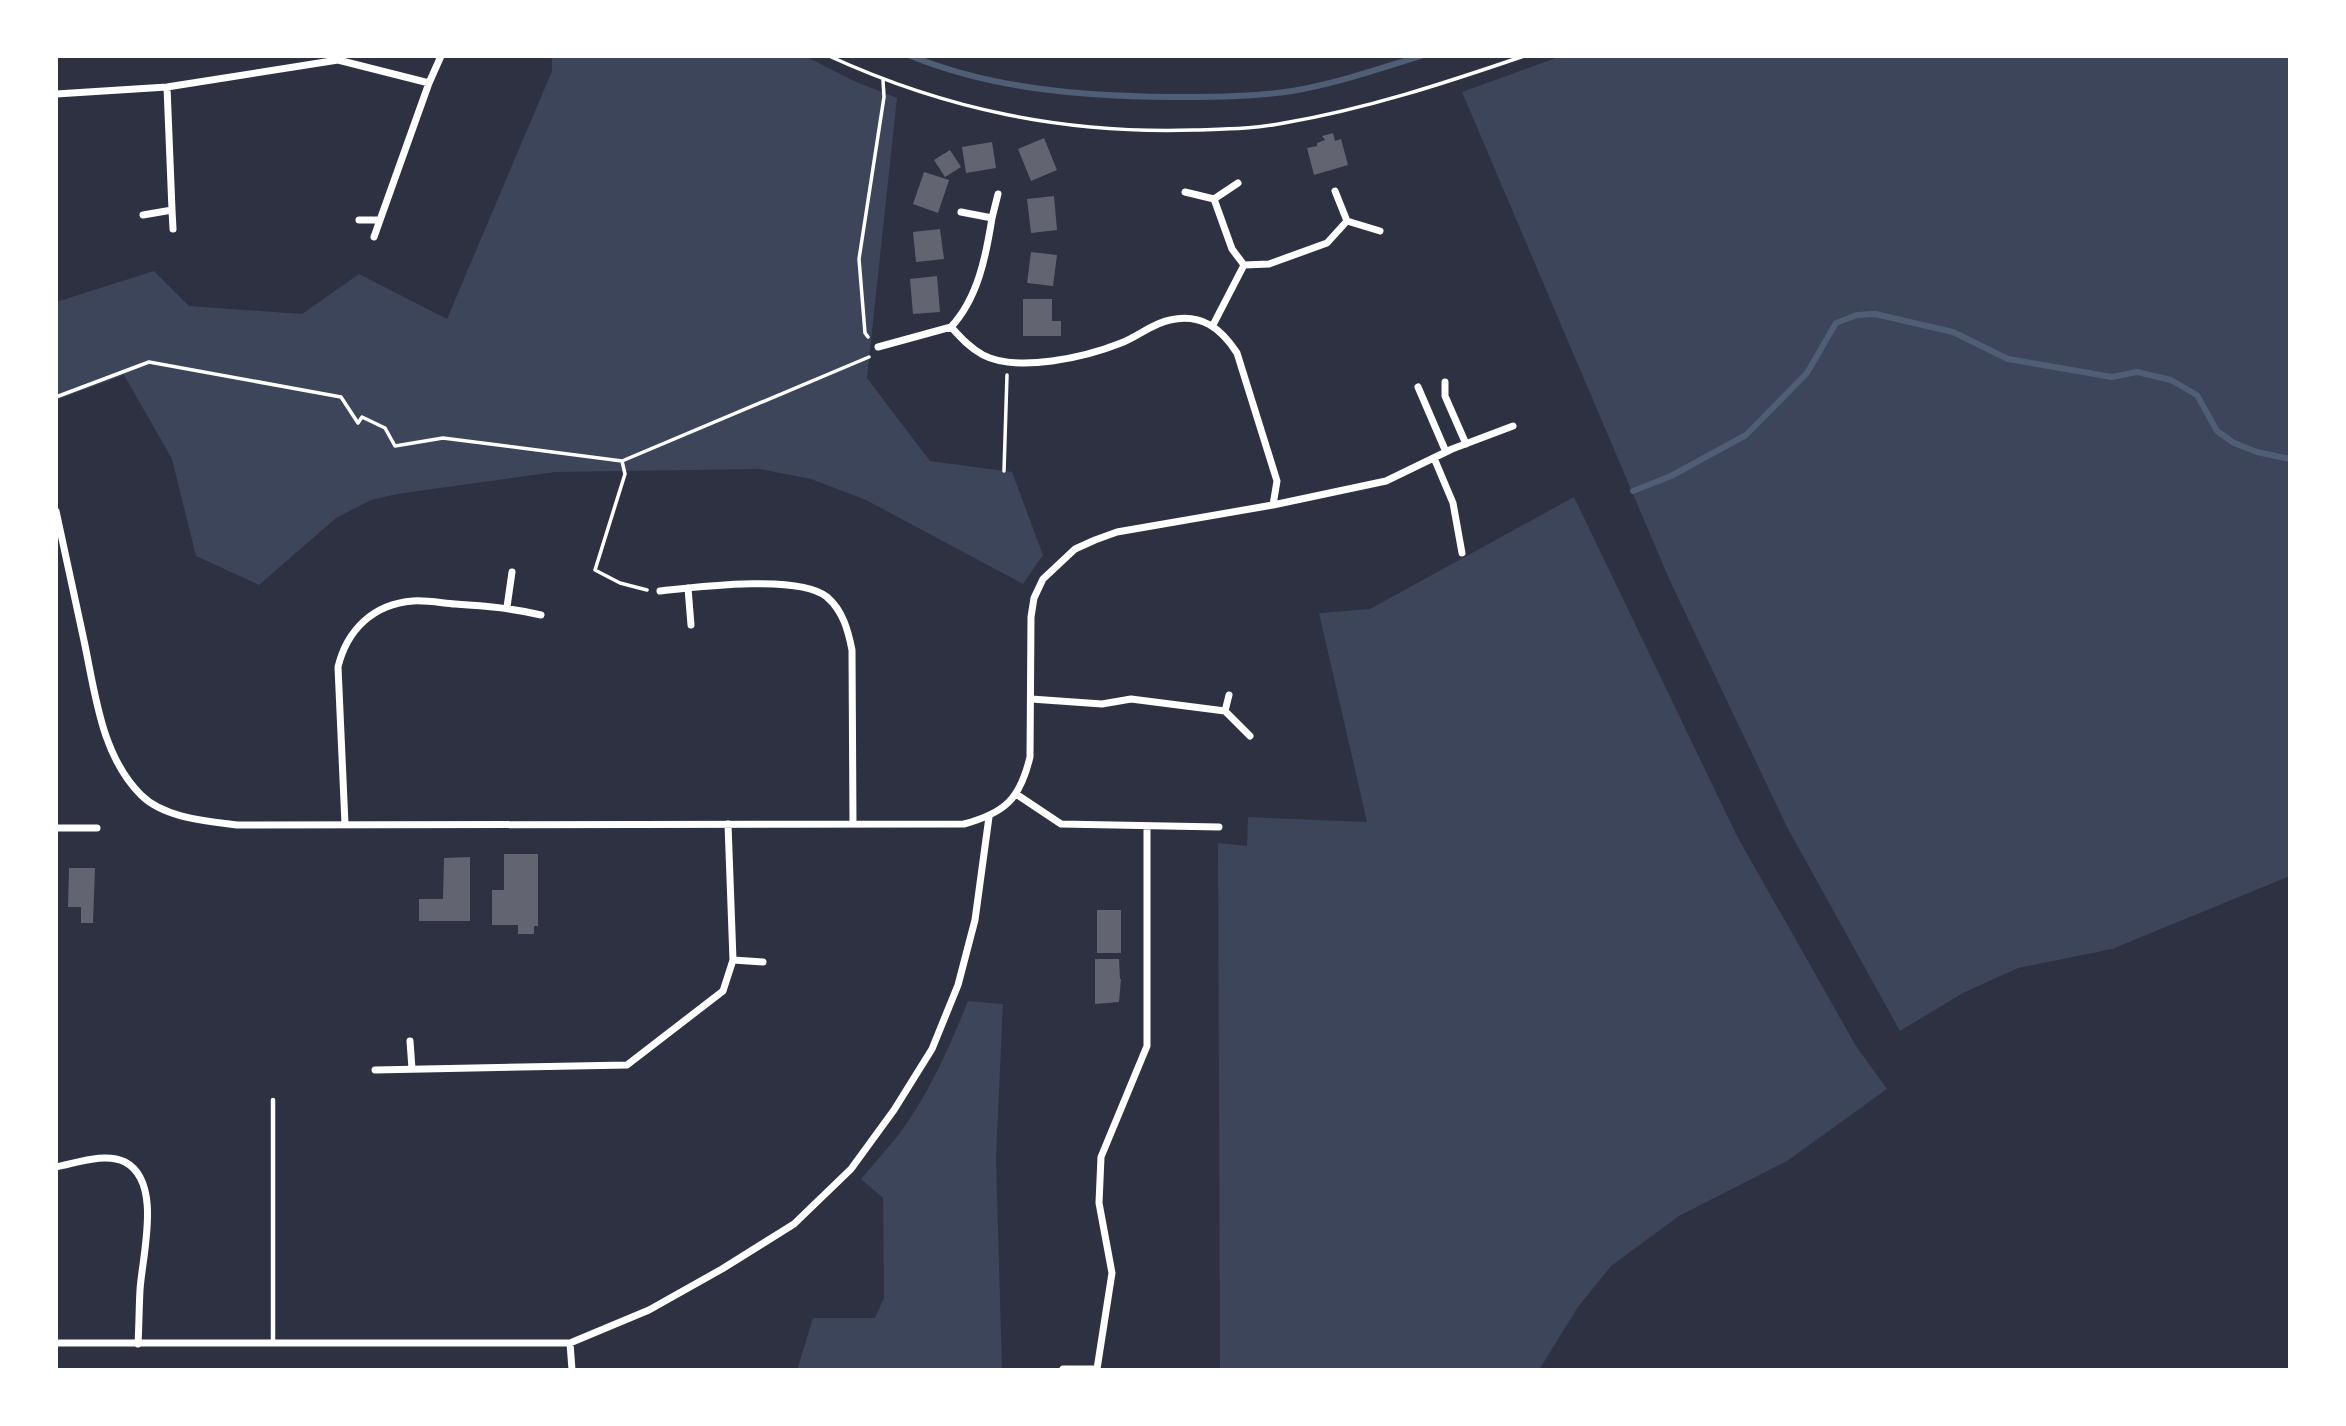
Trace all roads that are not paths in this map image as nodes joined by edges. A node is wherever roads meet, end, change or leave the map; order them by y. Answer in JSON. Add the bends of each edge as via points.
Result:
{"nodes":[{"id":1,"x":441,"y":56,"type":"edge"},
{"id":2,"x":429,"y":83,"type":"junction"},
{"id":3,"x":167,"y":87,"type":"junction"},
{"id":4,"x":56,"y":94,"type":"edge"},
{"id":5,"x":1238,"y":183,"type":"dead end"},
{"id":6,"x":1335,"y":191,"type":"dead end"},
{"id":7,"x":1185,"y":192,"type":"dead end"},
{"id":8,"x":998,"y":194,"type":"dead end"},
{"id":9,"x":1214,"y":199,"type":"junction"},
{"id":10,"x":172,"y":210,"type":"junction"},
{"id":11,"x":961,"y":212,"type":"dead end"},
{"id":12,"x":143,"y":215,"type":"dead end"},
{"id":13,"x":992,"y":218,"type":"junction"},
{"id":14,"x":359,"y":220,"type":"dead end"},
{"id":15,"x":380,"y":220,"type":"junction"},
{"id":16,"x":1347,"y":221,"type":"junction"},
{"id":17,"x":173,"y":229,"type":"dead end"},
{"id":18,"x":1380,"y":231,"type":"dead end"},
{"id":19,"x":374,"y":237,"type":"dead end"},
{"id":20,"x":1244,"y":265,"type":"junction"},
{"id":21,"x":1213,"y":325,"type":"junction"},
{"id":22,"x":951,"y":327,"type":"junction"},
{"id":23,"x":878,"y":347,"type":"road end"},
{"id":24,"x":1445,"y":382,"type":"dead end"},
{"id":25,"x":1419,"y":387,"type":"dead end"},
{"id":26,"x":1513,"y":426,"type":"dead end"},
{"id":27,"x":1466,"y":444,"type":"junction"},
{"id":28,"x":1446,"y":452,"type":"junction"},
{"id":29,"x":1434,"y":458,"type":"junction"},
{"id":30,"x":1273,"y":505,"type":"junction"},
{"id":31,"x":56,"y":511,"type":"edge"},
{"id":32,"x":1462,"y":553,"type":"dead end"},
{"id":33,"x":512,"y":572,"type":"dead end"},
{"id":34,"x":688,"y":588,"type":"junction"},
{"id":35,"x":660,"y":591,"type":"road end"},
{"id":36,"x":507,"y":607,"type":"junction"},
{"id":37,"x":541,"y":615,"type":"dead end"},
{"id":38,"x":691,"y":625,"type":"dead end"},
{"id":39,"x":1229,"y":695,"type":"dead end"},
{"id":40,"x":1031,"y":699,"type":"junction"},
{"id":41,"x":1225,"y":711,"type":"junction"},
{"id":42,"x":1250,"y":736,"type":"dead end"},
{"id":43,"x":1016,"y":794,"type":"junction"},
{"id":44,"x":989,"y":817,"type":"junction"},
{"id":45,"x":345,"y":824,"type":"junction"},
{"id":46,"x":728,"y":824,"type":"junction"},
{"id":47,"x":853,"y":824,"type":"junction"},
{"id":48,"x":1147,"y":826,"type":"junction"},
{"id":49,"x":1219,"y":827,"type":"dead end"},
{"id":50,"x":56,"y":828,"type":"edge"},
{"id":51,"x":97,"y":828,"type":"dead end"},
{"id":52,"x":733,"y":960,"type":"junction"},
{"id":53,"x":762,"y":962,"type":"dead end"},
{"id":54,"x":410,"y":1041,"type":"dead end"},
{"id":55,"x":412,"y":1069,"type":"junction"},
{"id":56,"x":375,"y":1070,"type":"dead end"},
{"id":57,"x":273,"y":1100,"type":"dead end"},
{"id":58,"x":56,"y":1167,"type":"edge"},
{"id":59,"x":56,"y":1343,"type":"edge"},
{"id":60,"x":273,"y":1343,"type":"junction"},
{"id":61,"x":570,"y":1343,"type":"junction"},
{"id":62,"x":138,"y":1344,"type":"junction"},
{"id":63,"x":1063,"y":1369,"type":"edge"},
{"id":64,"x":572,"y":1370,"type":"edge"}],
"edges":[{"from":1,"to":2,"type":"street"},
{"from":2,"to":3,"type":"street","via":[[338,60]]},
{"from":2,"to":15,"type":"street"},
{"from":3,"to":4,"type":"street"},
{"from":3,"to":10,"type":"street"},
{"from":5,"to":9,"type":"street"},
{"from":6,"to":16,"type":"street"},
{"from":7,"to":9,"type":"street"},
{"from":8,"to":13,"type":"street"},
{"from":9,"to":20,"type":"street","via":[[1232,249]]},
{"from":10,"to":12,"type":"street"},
{"from":10,"to":17,"type":"street"},
{"from":11,"to":13,"type":"street"},
{"from":13,"to":22,"type":"street","via":[[985,258],[971,296]]},
{"from":14,"to":15,"type":"street"},
{"from":15,"to":19,"type":"street"},
{"from":16,"to":18,"type":"street"},
{"from":16,"to":20,"type":"street","via":[[1327,243],[1269,264]]},
{"from":20,"to":21,"type":"street"},
{"from":21,"to":22,"type":"street","via":[[1169,320],[1120,344],[1040,362],[986,357]]},
{"from":21,"to":30,"type":"street","via":[[1237,353],[1277,481]]},
{"from":22,"to":23,"type":"street"},
{"from":24,"to":27,"type":"street","via":[[1445,396]]},
{"from":25,"to":28,"type":"street"},
{"from":26,"to":27,"type":"street"},
{"from":27,"to":28,"type":"street"},
{"from":28,"to":29,"type":"street"},
{"from":29,"to":30,"type":"street","via":[[1386,481]]},
{"from":29,"to":32,"type":"street","via":[[1453,503]]},
{"from":30,"to":40,"type":"street","via":[[1117,532],[1075,550],[1043,579],[1034,598]]},
{"from":31,"to":45,"type":"street","via":[[104,731],[123,773],[143,797],[193,820],[237,825]]},
{"from":33,"to":36,"type":"street"},
{"from":34,"to":35,"type":"street"},
{"from":34,"to":38,"type":"street"},
{"from":34,"to":47,"type":"street","via":[[806,587],[826,597],[841,614],[852,650]]},
{"from":36,"to":37,"type":"street"},
{"from":36,"to":45,"type":"street","via":[[414,601],[391,604],[352,632],[338,667]]},
{"from":39,"to":41,"type":"street"},
{"from":40,"to":41,"type":"street","via":[[1102,704],[1131,699]]},
{"from":40,"to":43,"type":"street","via":[[1030,757]]},
{"from":41,"to":42,"type":"street"},
{"from":43,"to":44,"type":"street"},
{"from":43,"to":48,"type":"street","via":[[1061,824]]},
{"from":44,"to":47,"type":"street","via":[[964,824]]},
{"from":44,"to":61,"type":"street","via":[[975,920],[958,985],[932,1049],[851,1168],[794,1224],[722,1269],[649,1310]]},
{"from":45,"to":46,"type":"street"},
{"from":46,"to":47,"type":"street"},
{"from":46,"to":52,"type":"street"},
{"from":48,"to":49,"type":"street"},
{"from":48,"to":63,"type":"street","via":[[1147,1045],[1101,1157],[1098,1203],[1112,1273],[1097,1368]]},
{"from":50,"to":51,"type":"street"},
{"from":52,"to":53,"type":"street"},
{"from":52,"to":55,"type":"street","via":[[723,991],[627,1065]]},
{"from":54,"to":55,"type":"street"},
{"from":55,"to":56,"type":"street"},
{"from":57,"to":60,"type":"lane"},
{"from":58,"to":62,"type":"street","via":[[107,1158],[125,1163],[138,1174],[146,1191],[148,1234]]},
{"from":59,"to":62,"type":"street"},
{"from":60,"to":61,"type":"street"},
{"from":60,"to":62,"type":"street"},
{"from":61,"to":64,"type":"street"}]}
